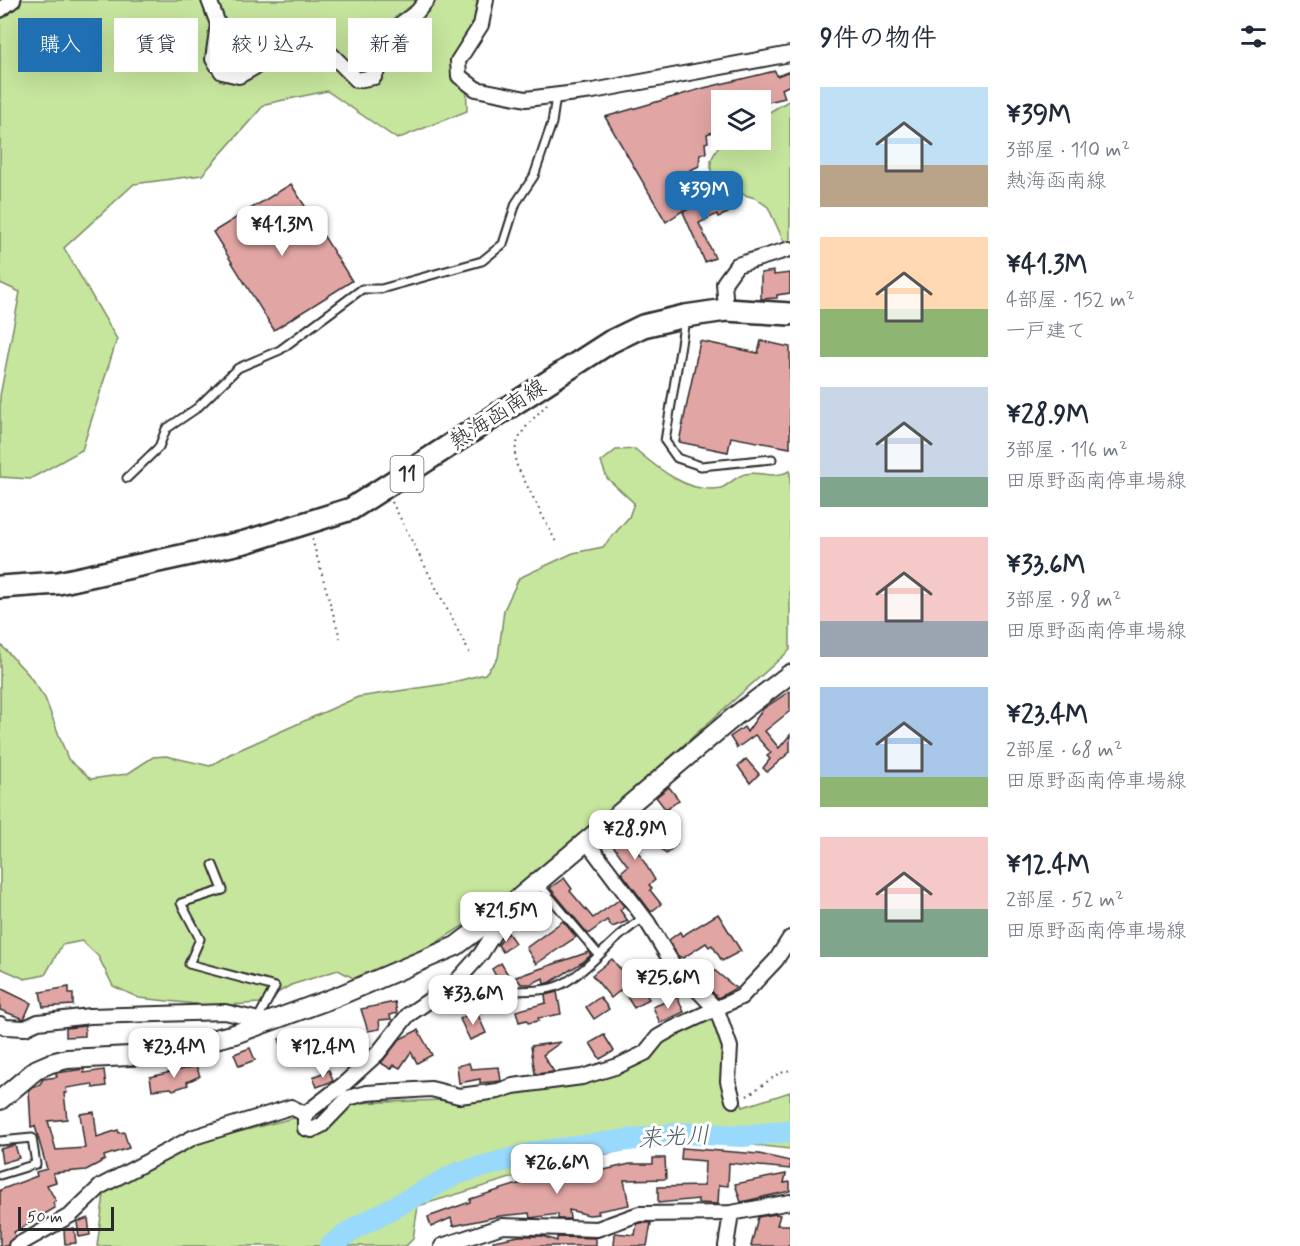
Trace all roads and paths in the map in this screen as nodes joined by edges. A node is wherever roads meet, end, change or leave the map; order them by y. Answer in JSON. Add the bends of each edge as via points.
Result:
{"nodes":[{"id":1,"x":13,"y":0,"type":"edge"},
{"id":2,"x":209,"y":0,"type":"edge"},
{"id":3,"x":427,"y":0,"type":"edge"},
{"id":4,"x":486,"y":0,"type":"edge"},
{"id":5,"x":0,"y":10,"type":"edge"},
{"id":6,"x":790,"y":54,"type":"edge"},
{"id":7,"x":555,"y":96,"type":"junction"},
{"id":8,"x":790,"y":249,"type":"edge"},
{"id":9,"x":726,"y":310,"type":"junction"},
{"id":10,"x":790,"y":314,"type":"edge"},
{"id":11,"x":685,"y":316,"type":"junction"},
{"id":12,"x":546,"y":384,"type":"junction"},
{"id":13,"x":772,"y":459,"type":"dead end"},
{"id":14,"x":127,"y":478,"type":"dead end"},
{"id":15,"x":385,"y":489,"type":"junction"},
{"id":16,"x":308,"y":524,"type":"junction"},
{"id":17,"x":557,"y":544,"type":"dead end"},
{"id":18,"x":0,"y":586,"type":"edge"},
{"id":19,"x":340,"y":638,"type":"dead end"},
{"id":20,"x":470,"y":654,"type":"dead end"},
{"id":21,"x":790,"y":674,"type":"edge"},
{"id":22,"x":587,"y":842,"type":"junction"},
{"id":23,"x":213,"y":865,"type":"dead end"},
{"id":24,"x":537,"y":883,"type":"junction"},
{"id":25,"x":513,"y":903,"type":"junction"},
{"id":26,"x":644,"y":918,"type":"junction"},
{"id":27,"x":790,"y":938,"type":"edge"},
{"id":28,"x":598,"y":954,"type":"junction"},
{"id":29,"x":456,"y":982,"type":"junction"},
{"id":30,"x":717,"y":1010,"type":"junction"},
{"id":31,"x":262,"y":1021,"type":"junction"},
{"id":32,"x":0,"y":1024,"type":"edge"},
{"id":33,"x":790,"y":1070,"type":"edge"},
{"id":34,"x":3,"y":1095,"type":"edge"},
{"id":35,"x":733,"y":1100,"type":"joint"},
{"id":36,"x":305,"y":1114,"type":"junction"},
{"id":37,"x":0,"y":1141,"type":"edge"},
{"id":38,"x":0,"y":1175,"type":"edge"},
{"id":39,"x":790,"y":1202,"type":"edge"},
{"id":40,"x":731,"y":1213,"type":"junction"},
{"id":41,"x":16,"y":1246,"type":"edge"},
{"id":42,"x":442,"y":1246,"type":"edge"},
{"id":43,"x":726,"y":1246,"type":"edge"}],
"edges":[{"from":1,"to":5,"type":"street"},
{"from":2,"to":3,"type":"street","via":[[218,24],[213,59],[222,72],[239,76],[284,51],[307,44],[332,55],[357,80],[374,77],[399,25]]},
{"from":4,"to":7,"type":"street","via":[[482,25],[458,61],[459,76],[476,89],[526,99]]},
{"from":6,"to":7,"type":"street"},
{"from":7,"to":14,"type":"lane","via":[[552,123],[534,176],[516,203],[503,244],[482,261],[381,289],[362,289],[280,350],[238,368],[197,408],[166,429],[159,447]]},
{"from":8,"to":9,"type":"street","via":[[737,265],[724,283]]},
{"from":9,"to":10,"type":"main road","name":"熱海函南線","number":"11"},
{"from":9,"to":11,"type":"main road","name":"熱海函南線","number":"11"},
{"from":11,"to":12,"type":"main road","name":"熱海函南線","number":"11","via":[[643,326],[618,338]]},
{"from":11,"to":13,"type":"lane","via":[[665,441],[677,459],[701,465]]},
{"from":12,"to":15,"type":"main road","name":"熱海函南線","number":"11"},
{"from":12,"to":17,"type":"path","via":[[550,400],[521,432],[513,451]]},
{"from":15,"to":16,"type":"main road","name":"熱海函南線","number":"11","via":[[351,509]]},
{"from":15,"to":20,"type":"path"},
{"from":16,"to":18,"type":"main road","name":"熱海函南線","number":"11","via":[[245,542],[58,583]]},
{"from":16,"to":19,"type":"path"},
{"from":21,"to":22,"type":"main road"},
{"from":22,"to":24,"type":"main road"},
{"from":22,"to":26,"type":"street"},
{"from":23,"to":31,"type":"lane","via":[[223,890],[181,903],[200,939],[189,964],[275,987]]},
{"from":24,"to":25,"type":"main road"},
{"from":24,"to":28,"type":"lane"},
{"from":25,"to":29,"type":"street","via":[[481,954]]},
{"from":25,"to":31,"type":"main road","via":[[456,946]]},
{"from":26,"to":28,"type":"lane","via":[[623,930]]},
{"from":26,"to":30,"type":"street","via":[[674,966]]},
{"from":27,"to":30,"type":"street","via":[[741,997]]},
{"from":28,"to":29,"type":"lane","via":[[565,983],[533,992],[475,995]]},
{"from":29,"to":36,"type":"street","via":[[408,1015],[378,1053]]},
{"from":30,"to":35,"type":"street","via":[[730,1047],[728,1081]]},
{"from":30,"to":36,"type":"street","via":[[658,1037],[645,1053],[582,1077],[459,1096],[431,1089],[367,1093],[348,1098],[312,1130],[305,1128]]},
{"from":31,"to":32,"type":"street","via":[[225,1012],[90,1016],[38,1022],[25,1028]]},
{"from":31,"to":34,"type":"main road","via":[[223,1038],[152,1055],[51,1063]]},
{"from":33,"to":35,"type":"path","via":[[749,1095]]},
{"from":36,"to":41,"type":"street","via":[[291,1107],[194,1137],[100,1186],[71,1215]]},
{"from":37,"to":38,"type":"lane","via":[[32,1138],[36,1164]]},
{"from":39,"to":40,"type":"street"},
{"from":40,"to":42,"type":"street","via":[[639,1214],[597,1229],[502,1226]]},
{"from":40,"to":43,"type":"street"}]}
